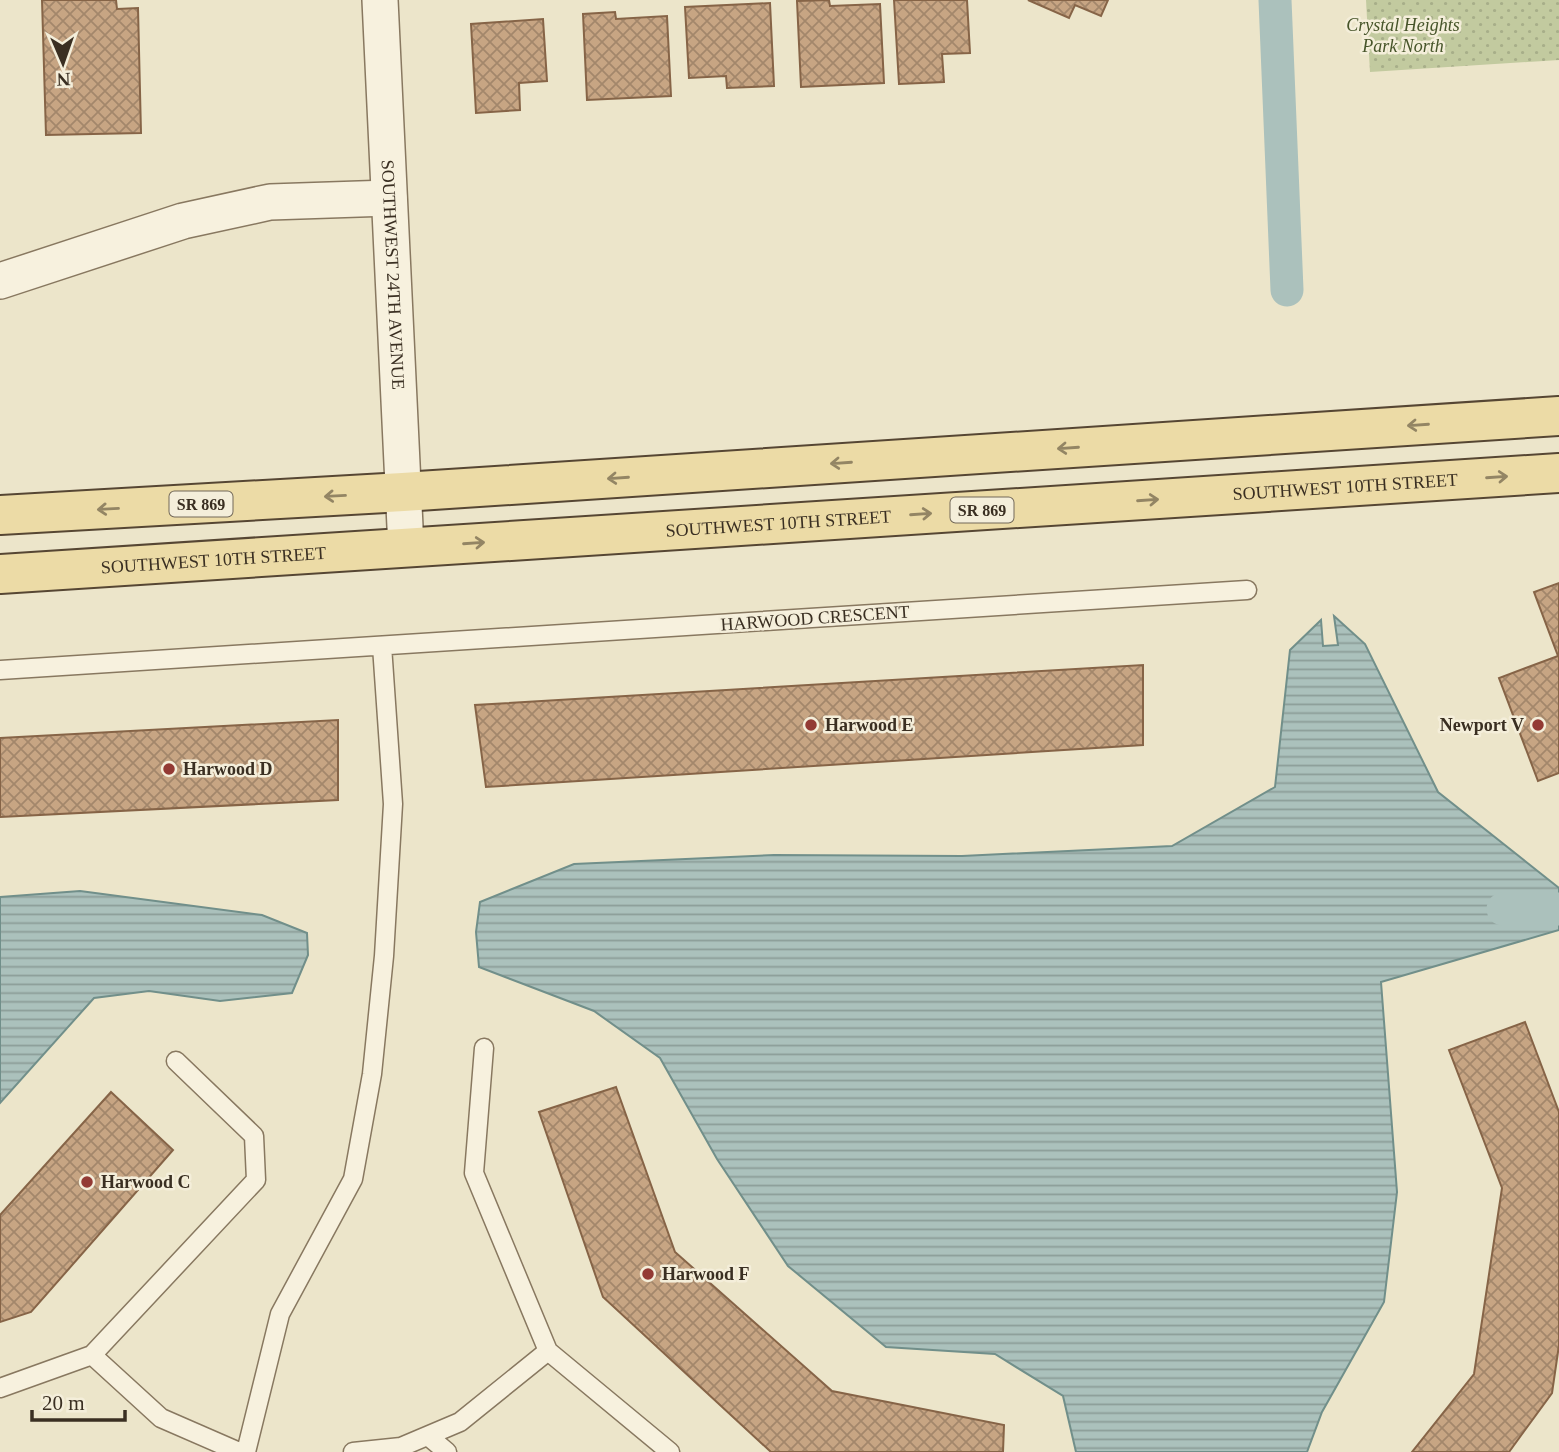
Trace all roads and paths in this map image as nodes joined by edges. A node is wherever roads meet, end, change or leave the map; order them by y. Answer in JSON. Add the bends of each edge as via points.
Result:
{"nodes":[{"id":1,"x":380,"y":0,"type":"edge"},
{"id":2,"x":389,"y":198,"type":"junction"},
{"id":3,"x":0,"y":281,"type":"edge"},
{"id":4,"x":1559,"y":416,"type":"edge"},
{"id":5,"x":1559,"y":473,"type":"edge"},
{"id":6,"x":403,"y":492,"type":"junction"},
{"id":7,"x":0,"y":515,"type":"edge"},
{"id":8,"x":406,"y":548,"type":"junction"},
{"id":9,"x":0,"y":574,"type":"edge"},
{"id":10,"x":1247,"y":590,"type":"dead end"},
{"id":11,"x":382,"y":646,"type":"junction"},
{"id":12,"x":0,"y":670,"type":"edge"},
{"id":13,"x":484,"y":1048,"type":"dead end"},
{"id":14,"x":176,"y":1061,"type":"dead end"},
{"id":15,"x":548,"y":1352,"type":"junction"},
{"id":16,"x":92,"y":1356,"type":"junction"},
{"id":17,"x":0,"y":1388,"type":"edge"},
{"id":18,"x":428,"y":1436,"type":"junction"},
{"id":19,"x":239,"y":1452,"type":"edge"},
{"id":20,"x":246,"y":1452,"type":"edge"},
{"id":21,"x":353,"y":1452,"type":"edge"},
{"id":22,"x":447,"y":1452,"type":"edge"},
{"id":23,"x":670,"y":1452,"type":"edge"}],
"edges":[{"from":1,"to":2,"type":"street","name":"SOUTHWEST 24TH AVENUE"},
{"from":2,"to":3,"type":"street","via":[[270,202],[183,221]]},
{"from":2,"to":6,"type":"street","name":"SOUTHWEST 24TH AVENUE"},
{"from":4,"to":6,"type":"main road","number":"SR 869","one_way":true},
{"from":8,"to":5,"type":"main road","name":"SOUTHWEST 10TH STREET","number":"SR 869","one_way":true},
{"from":6,"to":7,"type":"main road","number":"SR 869","one_way":true},
{"from":6,"to":8,"type":"street","name":"SOUTHWEST 24TH AVENUE"},
{"from":8,"to":9,"type":"main road","name":"SOUTHWEST 10TH STREET","number":"SR 869"},
{"from":10,"to":11,"type":"lane","name":"HARWOOD CRESCENT"},
{"from":11,"to":12,"type":"lane"},
{"from":11,"to":20,"type":"lane","via":[[393,804],[372,1074],[353,1179],[280,1314]]},
{"from":13,"to":15,"type":"lane","via":[[474,1173]]},
{"from":14,"to":16,"type":"lane","via":[[254,1136],[256,1180]]},
{"from":15,"to":18,"type":"lane","via":[[460,1422]]},
{"from":15,"to":23,"type":"lane"},
{"from":16,"to":17,"type":"lane"},
{"from":16,"to":19,"type":"lane","via":[[161,1418]]},
{"from":18,"to":21,"type":"lane","via":[[401,1447]]},
{"from":18,"to":22,"type":"lane"}]}
